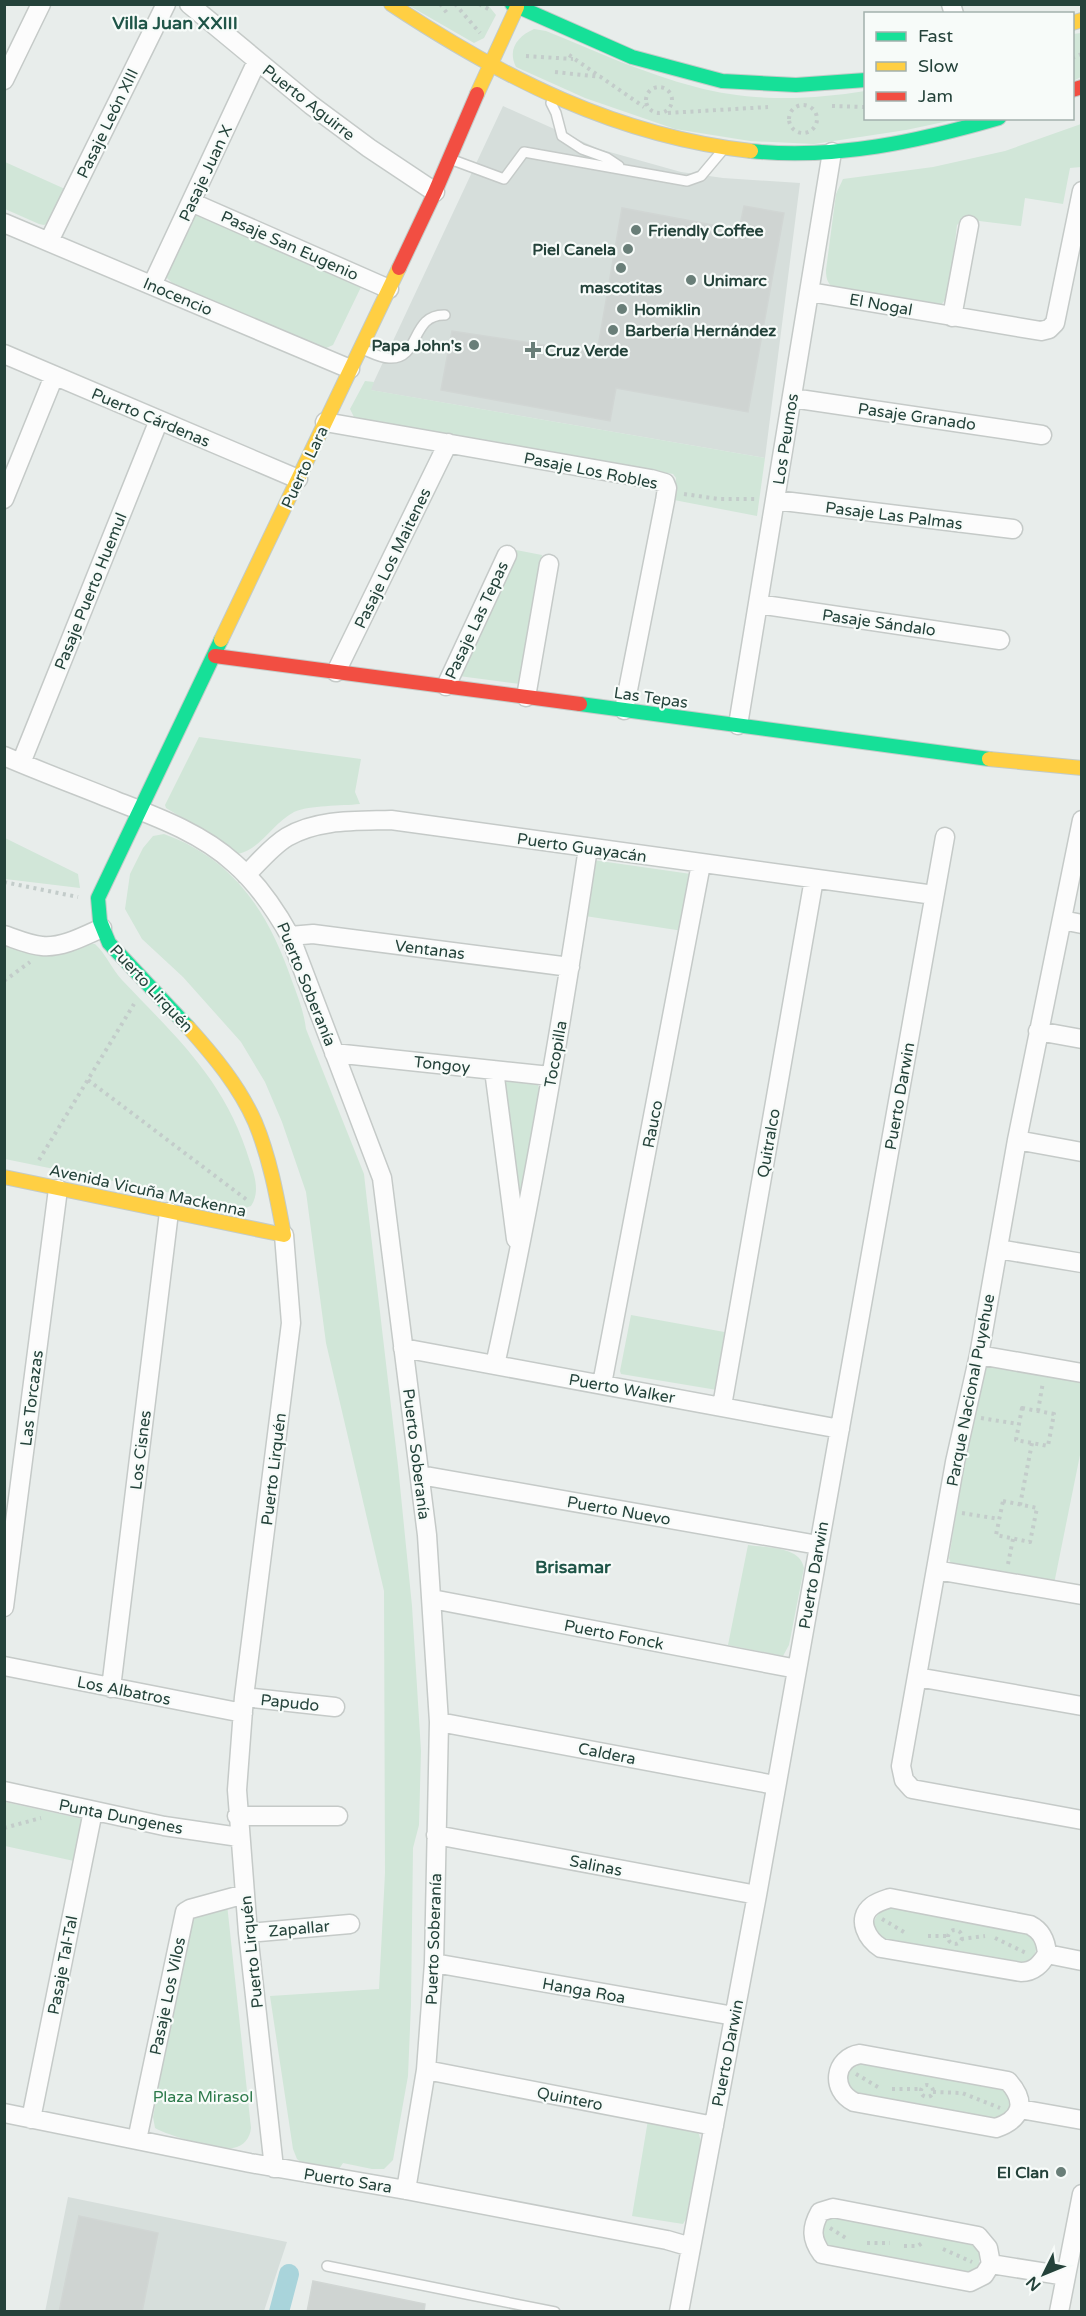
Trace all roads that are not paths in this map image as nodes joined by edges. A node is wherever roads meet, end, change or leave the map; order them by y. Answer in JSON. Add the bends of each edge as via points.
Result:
{"nodes":[{"id":1,"x":41,"y":4,"type":"edge"},
{"id":2,"x":166,"y":4,"type":"edge"},
{"id":3,"x":189,"y":4,"type":"edge"},
{"id":4,"x":391,"y":4,"type":"edge"},
{"id":5,"x":516,"y":5,"type":"edge"},
{"id":6,"x":258,"y":61,"type":"junction"},
{"id":7,"x":489,"y":65,"type":"junction"},
{"id":8,"x":4,"y":80,"type":"edge"},
{"id":9,"x":864,"y":80,"type":"edge"},
{"id":10,"x":542,"y":91,"type":"junction"},
{"id":11,"x":991,"y":120,"type":"edge"},
{"id":12,"x":724,"y":149,"type":"junction"},
{"id":13,"x":832,"y":152,"type":"junction"},
{"id":14,"x":449,"y":159,"type":"junction"},
{"id":15,"x":621,"y":168,"type":"junction"},
{"id":16,"x":1082,"y":191,"type":"edge"},
{"id":17,"x":435,"y":192,"type":"junction"},
{"id":18,"x":191,"y":201,"type":"junction"},
{"id":19,"x":4,"y":223,"type":"edge"},
{"id":20,"x":969,"y":225,"type":"dead end"},
{"id":21,"x":48,"y":241,"type":"junction"},
{"id":22,"x":152,"y":285,"type":"junction"},
{"id":23,"x":389,"y":289,"type":"junction"},
{"id":24,"x":810,"y":292,"type":"junction"},
{"id":25,"x":445,"y":315,"type":"dead end"},
{"id":26,"x":952,"y":317,"type":"junction"},
{"id":27,"x":361,"y":348,"type":"junction"},
{"id":28,"x":4,"y":354,"type":"edge"},
{"id":29,"x":350,"y":369,"type":"junction"},
{"id":30,"x":54,"y":376,"type":"junction"},
{"id":31,"x":792,"y":398,"type":"junction"},
{"id":32,"x":159,"y":420,"type":"junction"},
{"id":33,"x":325,"y":422,"type":"junction"},
{"id":34,"x":1042,"y":435,"type":"dead end"},
{"id":35,"x":448,"y":443,"type":"junction"},
{"id":36,"x":298,"y":479,"type":"junction"},
{"id":37,"x":4,"y":499,"type":"edge"},
{"id":38,"x":775,"y":500,"type":"junction"},
{"id":39,"x":1013,"y":529,"type":"dead end"},
{"id":40,"x":507,"y":555,"type":"dead end"},
{"id":41,"x":549,"y":564,"type":"dead end"},
{"id":42,"x":758,"y":604,"type":"junction"},
{"id":43,"x":1000,"y":640,"type":"dead end"},
{"id":44,"x":215,"y":656,"type":"junction"},
{"id":45,"x":336,"y":672,"type":"junction"},
{"id":46,"x":446,"y":686,"type":"junction"},
{"id":47,"x":526,"y":697,"type":"junction"},
{"id":48,"x":624,"y":710,"type":"junction"},
{"id":49,"x":738,"y":725,"type":"junction"},
{"id":50,"x":13,"y":759,"type":"edge"},
{"id":51,"x":1082,"y":768,"type":"edge"},
{"id":52,"x":139,"y":810,"type":"junction"},
{"id":53,"x":1082,"y":820,"type":"edge"},
{"id":54,"x":945,"y":837,"type":"dead end"},
{"id":55,"x":588,"y":848,"type":"junction"},
{"id":56,"x":701,"y":864,"type":"junction"},
{"id":57,"x":246,"y":875,"type":"junction"},
{"id":58,"x":814,"y":879,"type":"junction"},
{"id":59,"x":934,"y":895,"type":"junction"},
{"id":60,"x":1062,"y":920,"type":"junction"},
{"id":61,"x":1082,"y":924,"type":"edge"},
{"id":62,"x":102,"y":928,"type":"junction"},
{"id":63,"x":4,"y":935,"type":"edge"},
{"id":64,"x":290,"y":936,"type":"junction"},
{"id":65,"x":570,"y":967,"type":"junction"},
{"id":66,"x":1038,"y":1031,"type":"junction"},
{"id":67,"x":1082,"y":1039,"type":"edge"},
{"id":68,"x":334,"y":1053,"type":"junction"},
{"id":69,"x":494,"y":1070,"type":"junction"},
{"id":70,"x":550,"y":1076,"type":"junction"},
{"id":71,"x":1017,"y":1140,"type":"junction"},
{"id":72,"x":1082,"y":1152,"type":"edge"},
{"id":73,"x":4,"y":1178,"type":"edge"},
{"id":74,"x":58,"y":1189,"type":"junction"},
{"id":75,"x":169,"y":1212,"type":"junction"},
{"id":76,"x":284,"y":1235,"type":"junction"},
{"id":77,"x":998,"y":1249,"type":"junction"},
{"id":78,"x":519,"y":1259,"type":"junction"},
{"id":79,"x":1082,"y":1263,"type":"edge"},
{"id":80,"x":403,"y":1348,"type":"junction"},
{"id":81,"x":979,"y":1354,"type":"junction"},
{"id":82,"x":495,"y":1365,"type":"junction"},
{"id":83,"x":1082,"y":1373,"type":"edge"},
{"id":84,"x":602,"y":1384,"type":"junction"},
{"id":85,"x":722,"y":1406,"type":"junction"},
{"id":86,"x":840,"y":1429,"type":"junction"},
{"id":87,"x":420,"y":1474,"type":"junction"},
{"id":88,"x":818,"y":1545,"type":"junction"},
{"id":89,"x":936,"y":1570,"type":"junction"},
{"id":90,"x":1082,"y":1595,"type":"edge"},
{"id":91,"x":432,"y":1599,"type":"junction"},
{"id":92,"x":4,"y":1607,"type":"edge"},
{"id":93,"x":4,"y":1666,"type":"edge"},
{"id":94,"x":797,"y":1670,"type":"junction"},
{"id":95,"x":917,"y":1677,"type":"junction"},
{"id":96,"x":111,"y":1688,"type":"junction"},
{"id":97,"x":244,"y":1705,"type":"junction"},
{"id":98,"x":1082,"y":1706,"type":"edge"},
{"id":99,"x":335,"y":1707,"type":"dead end"},
{"id":100,"x":438,"y":1722,"type":"junction"},
{"id":101,"x":775,"y":1785,"type":"junction"},
{"id":102,"x":4,"y":1791,"type":"edge"},
{"id":103,"x":93,"y":1811,"type":"junction"},
{"id":104,"x":237,"y":1816,"type":"junction"},
{"id":105,"x":338,"y":1816,"type":"dead end"},
{"id":106,"x":1082,"y":1820,"type":"edge"},
{"id":107,"x":436,"y":1835,"type":"junction"},
{"id":108,"x":239,"y":1837,"type":"junction"},
{"id":109,"x":244,"y":1894,"type":"junction"},
{"id":110,"x":757,"y":1895,"type":"junction"},
{"id":111,"x":350,"y":1924,"type":"dead end"},
{"id":112,"x":248,"y":1933,"type":"junction"},
{"id":113,"x":1045,"y":1957,"type":"junction"},
{"id":114,"x":1082,"y":1961,"type":"edge"},
{"id":115,"x":434,"y":1963,"type":"junction"},
{"id":116,"x":734,"y":2016,"type":"junction"},
{"id":117,"x":426,"y":2070,"type":"junction"},
{"id":118,"x":1018,"y":2112,"type":"junction"},
{"id":119,"x":4,"y":2113,"type":"edge"},
{"id":120,"x":31,"y":2119,"type":"junction"},
{"id":121,"x":1082,"y":2120,"type":"edge"},
{"id":122,"x":714,"y":2126,"type":"junction"},
{"id":123,"x":137,"y":2140,"type":"junction"},
{"id":124,"x":274,"y":2168,"type":"junction"},
{"id":125,"x":406,"y":2190,"type":"junction"},
{"id":126,"x":1082,"y":2194,"type":"edge"},
{"id":127,"x":691,"y":2247,"type":"junction"},
{"id":128,"x":327,"y":2266,"type":"dead end"},
{"id":129,"x":990,"y":2267,"type":"junction"},
{"id":130,"x":1066,"y":2276,"type":"junction"},
{"id":131,"x":555,"y":2312,"type":"edge"},
{"id":132,"x":679,"y":2312,"type":"edge"},
{"id":133,"x":1059,"y":2312,"type":"edge"}],
"edges":[{"from":1,"to":8,"type":"street"},
{"from":2,"to":21,"type":"street","name":"Pasaje León XIII"},
{"from":3,"to":6,"type":"street","name":"Puerto Aguirre"},
{"from":4,"to":7,"type":"street"},
{"from":5,"to":7,"type":"street","name":"Puerto Lara"},
{"from":5,"to":9,"type":"street","via":[[632,57],[722,81],[796,85]]},
{"from":6,"to":17,"type":"street","name":"Puerto Aguirre","via":[[340,127]]},
{"from":6,"to":18,"type":"street","name":"Pasaje Juan X"},
{"from":7,"to":10,"type":"street"},
{"from":7,"to":14,"type":"street","name":"Puerto Lara"},
{"from":10,"to":12,"type":"street","via":[[618,122]]},
{"from":10,"to":15,"type":"lane","via":[[556,113],[562,136]]},
{"from":11,"to":13,"type":"street","via":[[927,137]]},
{"from":12,"to":13,"type":"street"},
{"from":12,"to":15,"type":"lane","via":[[701,176],[687,181]]},
{"from":13,"to":24,"type":"street","name":"Los Peumos"},
{"from":14,"to":15,"type":"lane","via":[[504,179],[524,152]]},
{"from":14,"to":17,"type":"street","name":"Puerto Lara"},
{"from":16,"to":26,"type":"street","name":"El Nogal","via":[[1054,323],[1049,329]]},
{"from":17,"to":23,"type":"street","name":"Puerto Lara"},
{"from":18,"to":22,"type":"street","name":"Pasaje Juan X"},
{"from":18,"to":23,"type":"street","name":"Pasaje San Eugenio"},
{"from":19,"to":21,"type":"street","name":"Inocencio"},
{"from":20,"to":26,"type":"street"},
{"from":21,"to":22,"type":"street","name":"Inocencio"},
{"from":22,"to":29,"type":"street","name":"Inocencio"},
{"from":23,"to":27,"type":"street","name":"Puerto Lara"},
{"from":24,"to":26,"type":"street","name":"El Nogal"},
{"from":24,"to":31,"type":"street","name":"Los Peumos"},
{"from":25,"to":27,"type":"lane","via":[[428,318],[401,356],[387,358]]},
{"from":27,"to":29,"type":"street","name":"Puerto Lara"},
{"from":28,"to":30,"type":"street","name":"Puerto Cárdenas"},
{"from":29,"to":33,"type":"street","name":"Puerto Lara"},
{"from":30,"to":32,"type":"street","name":"Puerto Cárdenas"},
{"from":30,"to":37,"type":"street"},
{"from":31,"to":34,"type":"street","name":"Pasaje Granado"},
{"from":31,"to":38,"type":"street","name":"Los Peumos"},
{"from":32,"to":36,"type":"street","name":"Puerto Cárdenas"},
{"from":32,"to":50,"type":"street","name":"Pasaje Puerto Huemul"},
{"from":33,"to":35,"type":"street","name":"Pasaje Los Robles"},
{"from":33,"to":36,"type":"street","name":"Puerto Lara"},
{"from":35,"to":45,"type":"street","name":"Pasaje Los Maitenes"},
{"from":35,"to":48,"type":"street","name":"Pasaje Los Robles","via":[[665,483]]},
{"from":36,"to":44,"type":"street","name":"Puerto Lara"},
{"from":38,"to":39,"type":"street","name":"Pasaje Las Palmas"},
{"from":38,"to":42,"type":"street","name":"Los Peumos"},
{"from":40,"to":46,"type":"street","name":"Pasaje Las Tepas"},
{"from":41,"to":47,"type":"street"},
{"from":42,"to":43,"type":"street","name":"Pasaje Sándalo"},
{"from":42,"to":49,"type":"street","name":"Los Peumos"},
{"from":44,"to":45,"type":"street","name":"Las Tepas"},
{"from":44,"to":52,"type":"street","name":"Puerto Lara"},
{"from":45,"to":46,"type":"street","name":"Las Tepas"},
{"from":46,"to":47,"type":"street","name":"Las Tepas"},
{"from":47,"to":48,"type":"street","name":"Las Tepas"},
{"from":48,"to":49,"type":"street","name":"Las Tepas"},
{"from":49,"to":51,"type":"street","name":"Las Tepas"},
{"from":50,"to":52,"type":"street","name":"Puerto Soberanía"},
{"from":52,"to":57,"type":"street","name":"Puerto Soberanía","via":[[194,835]]},
{"from":52,"to":62,"type":"street","name":"Puerto Lara","via":[[98,898]]},
{"from":53,"to":60,"type":"street","name":"Parque Nacional Puyehue"},
{"from":54,"to":59,"type":"street","name":"Puerto Darwin"},
{"from":55,"to":56,"type":"street","name":"Puerto Guayacán"},
{"from":55,"to":57,"type":"street","name":"Puerto Guayacán","via":[[391,820],[357,821],[303,829],[285,838]]},
{"from":55,"to":65,"type":"street","name":"Tocopilla"},
{"from":56,"to":58,"type":"street","name":"Puerto Guayacán"},
{"from":56,"to":84,"type":"street","name":"Rauco"},
{"from":57,"to":64,"type":"street","name":"Puerto Soberanía"},
{"from":58,"to":59,"type":"street","name":"Puerto Guayacán"},
{"from":58,"to":85,"type":"street","name":"Quitralco"},
{"from":59,"to":86,"type":"street","name":"Puerto Darwin"},
{"from":60,"to":61,"type":"street"},
{"from":60,"to":66,"type":"street","name":"Parque Nacional Puyehue"},
{"from":62,"to":63,"type":"street","name":"Puerto Lirquén","via":[[49,946]]},
{"from":62,"to":76,"type":"street","name":"Puerto Lirquén","via":[[115,950],[211,1053],[242,1097],[271,1166]]},
{"from":64,"to":65,"type":"street","name":"Ventanas","via":[[313,934]]},
{"from":64,"to":68,"type":"street","name":"Puerto Soberanía"},
{"from":65,"to":70,"type":"street","name":"Tocopilla"},
{"from":66,"to":67,"type":"street"},
{"from":66,"to":71,"type":"street","name":"Parque Nacional Puyehue"},
{"from":68,"to":69,"type":"street","name":"Tongoy"},
{"from":68,"to":80,"type":"street","name":"Puerto Soberanía","via":[[379,1167]]},
{"from":69,"to":70,"type":"street","name":"Tongoy"},
{"from":69,"to":78,"type":"street","name":"Tocopilla"},
{"from":70,"to":78,"type":"street","name":"Tocopilla"},
{"from":71,"to":72,"type":"street"},
{"from":71,"to":77,"type":"street","name":"Parque Nacional Puyehue"},
{"from":73,"to":74,"type":"street","name":"Avenida Vicuña Mackenna"},
{"from":74,"to":75,"type":"street","name":"Avenida Vicuña Mackenna"},
{"from":74,"to":92,"type":"street","name":"Las Torcazas"},
{"from":75,"to":76,"type":"street","name":"Avenida Vicuña Mackenna"},
{"from":75,"to":96,"type":"street","name":"Los Cisnes"},
{"from":76,"to":97,"type":"street","name":"Puerto Lirquén","via":[[291,1323]]},
{"from":77,"to":79,"type":"street"},
{"from":77,"to":81,"type":"street","name":"Parque Nacional Puyehue"},
{"from":78,"to":82,"type":"street","name":"Tocopilla"},
{"from":80,"to":82,"type":"street","name":"Puerto Walker"},
{"from":80,"to":87,"type":"street","name":"Puerto Soberanía"},
{"from":81,"to":83,"type":"street"},
{"from":81,"to":89,"type":"street","name":"Parque Nacional Puyehue"},
{"from":82,"to":84,"type":"street","name":"Puerto Walker"},
{"from":84,"to":85,"type":"street","name":"Puerto Walker"},
{"from":85,"to":86,"type":"street","name":"Puerto Walker"},
{"from":86,"to":88,"type":"street","name":"Puerto Darwin"},
{"from":87,"to":88,"type":"street","name":"Puerto Nuevo"},
{"from":87,"to":91,"type":"street","name":"Puerto Soberanía"},
{"from":88,"to":94,"type":"street","name":"Puerto Darwin"},
{"from":89,"to":90,"type":"street"},
{"from":89,"to":95,"type":"street","name":"Parque Nacional Puyehue"},
{"from":91,"to":94,"type":"street","name":"Puerto Fonck"},
{"from":91,"to":100,"type":"street","name":"Puerto Soberanía"},
{"from":93,"to":96,"type":"street","name":"Los Albatros"},
{"from":94,"to":101,"type":"street","name":"Puerto Darwin"},
{"from":95,"to":98,"type":"street"},
{"from":95,"to":106,"type":"street","name":"Parque Nacional Puyehue","via":[[901,1766],[904,1780],[912,1789]]},
{"from":96,"to":97,"type":"street","name":"Los Albatros"},
{"from":97,"to":99,"type":"street","name":"Papudo"},
{"from":97,"to":104,"type":"street","name":"Puerto Lirquén","via":[[237,1764]]},
{"from":100,"to":101,"type":"street","name":"Caldera"},
{"from":100,"to":107,"type":"street","name":"Puerto Soberanía"},
{"from":101,"to":110,"type":"street","name":"Puerto Darwin"},
{"from":102,"to":103,"type":"street","name":"Punta Dungenes"},
{"from":103,"to":108,"type":"street","name":"Punta Dungenes"},
{"from":103,"to":120,"type":"street","name":"Pasaje Tal-Tal"},
{"from":104,"to":105,"type":"street"},
{"from":104,"to":108,"type":"street","name":"Puerto Lirquén"},
{"from":107,"to":110,"type":"street","name":"Salinas"},
{"from":107,"to":115,"type":"street","name":"Puerto Soberanía"},
{"from":108,"to":109,"type":"street","name":"Puerto Lirquén"},
{"from":109,"to":112,"type":"street","name":"Puerto Lirquén"},
{"from":109,"to":123,"type":"street","name":"Pasaje Los Vilos","via":[[185,1912]]},
{"from":110,"to":116,"type":"street","name":"Puerto Darwin"},
{"from":111,"to":112,"type":"street","name":"Zapallar"},
{"from":112,"to":124,"type":"street","name":"Puerto Lirquén"},
{"from":113,"to":113,"type":"street","via":[[1032,1970],[1021,1972],[881,1948],[866,1933],[865,1918],[872,1906],[890,1898],[1030,1925],[1043,1937]]},
{"from":113,"to":114,"type":"street"},
{"from":115,"to":116,"type":"street","name":"Hanga Roa"},
{"from":115,"to":117,"type":"street","name":"Puerto Soberanía"},
{"from":116,"to":122,"type":"street","name":"Puerto Darwin"},
{"from":117,"to":122,"type":"street","name":"Quintero"},
{"from":117,"to":125,"type":"street","name":"Puerto Soberanía"},
{"from":118,"to":118,"type":"street","via":[[996,2128],[854,2102],[845,2098],[838,2083],[842,2065],[852,2055],[860,2054],[1008,2081],[1017,2094]]},
{"from":118,"to":121,"type":"street"},
{"from":119,"to":120,"type":"street","name":"Puerto Sara"},
{"from":120,"to":123,"type":"street","name":"Puerto Sara"},
{"from":122,"to":127,"type":"street","name":"Puerto Darwin"},
{"from":123,"to":124,"type":"street","name":"Puerto Sara"},
{"from":124,"to":125,"type":"street","name":"Puerto Sara"},
{"from":125,"to":127,"type":"street","name":"Puerto Sara"},
{"from":126,"to":130,"type":"street"},
{"from":127,"to":132,"type":"street","name":"Puerto Darwin"},
{"from":128,"to":131,"type":"lane"},
{"from":129,"to":129,"type":"street","via":[[988,2248],[978,2236],[833,2208],[820,2212],[812,2231],[822,2254],[969,2282],[977,2280]]},
{"from":129,"to":130,"type":"street"},
{"from":130,"to":133,"type":"street"}]}
